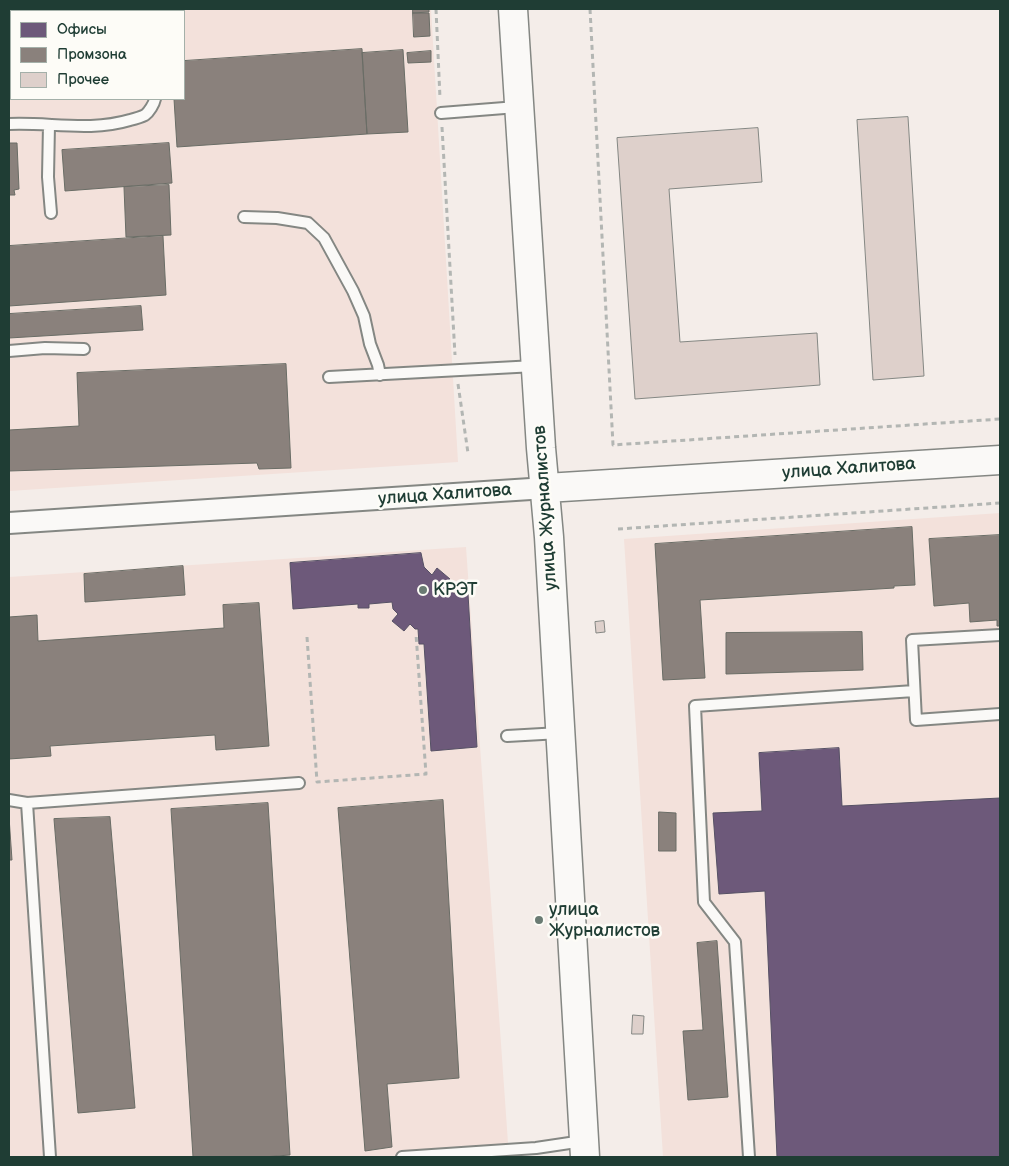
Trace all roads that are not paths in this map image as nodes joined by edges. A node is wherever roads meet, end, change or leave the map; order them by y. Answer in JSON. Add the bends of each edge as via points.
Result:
{"nodes":[{"id":1,"x":513,"y":9,"type":"edge"},
{"id":2,"x":155,"y":100,"type":"edge"},
{"id":3,"x":520,"y":107,"type":"junction"},
{"id":4,"x":441,"y":113,"type":"road end"},
{"id":5,"x":9,"y":124,"type":"edge"},
{"id":6,"x":49,"y":126,"type":"junction"},
{"id":7,"x":51,"y":213,"type":"dead end"},
{"id":8,"x":244,"y":216,"type":"dead end"},
{"id":9,"x":84,"y":349,"type":"dead end"},
{"id":10,"x":9,"y":351,"type":"edge"},
{"id":11,"x":536,"y":366,"type":"junction"},
{"id":12,"x":380,"y":375,"type":"junction"},
{"id":13,"x":328,"y":377,"type":"dead end"},
{"id":14,"x":1000,"y":460,"type":"edge"},
{"id":15,"x":546,"y":488,"type":"junction"},
{"id":16,"x":9,"y":523,"type":"edge"},
{"id":17,"x":1000,"y":635,"type":"edge"},
{"id":18,"x":914,"y":691,"type":"junction"},
{"id":19,"x":1000,"y":714,"type":"edge"},
{"id":20,"x":560,"y":733,"type":"junction"},
{"id":21,"x":506,"y":736,"type":"dead end"},
{"id":22,"x":299,"y":783,"type":"dead end"},
{"id":23,"x":9,"y":800,"type":"edge"},
{"id":24,"x":27,"y":803,"type":"junction"},
{"id":25,"x":584,"y":1149,"type":"edge"},
{"id":26,"x":50,"y":1157,"type":"edge"},
{"id":27,"x":402,"y":1157,"type":"edge"},
{"id":28,"x":749,"y":1157,"type":"edge"}],
"edges":[{"from":1,"to":3,"type":"street","name":"улица Журналистов"},
{"from":2,"to":6,"type":"lane","via":[[145,115],[110,125]]},
{"from":3,"to":4,"type":"lane"},
{"from":3,"to":11,"type":"street","name":"улица Журналистов"},
{"from":5,"to":6,"type":"lane"},
{"from":6,"to":7,"type":"lane"},
{"from":8,"to":12,"type":"lane","via":[[308,223],[324,238],[364,316]]},
{"from":9,"to":10,"type":"lane"},
{"from":11,"to":12,"type":"lane"},
{"from":11,"to":15,"type":"street","name":"улица Журналистов"},
{"from":12,"to":13,"type":"lane"},
{"from":14,"to":15,"type":"street","name":"улица Халитова"},
{"from":15,"to":16,"type":"street","name":"улица Халитова"},
{"from":15,"to":20,"type":"street","name":"улица Журналистов"},
{"from":17,"to":18,"type":"lane","via":[[912,640]]},
{"from":18,"to":19,"type":"lane","via":[[916,720]]},
{"from":18,"to":28,"type":"lane","via":[[695,706],[704,902],[735,942]]},
{"from":20,"to":21,"type":"lane"},
{"from":20,"to":25,"type":"street","name":"улица Журналистов"},
{"from":22,"to":24,"type":"lane"},
{"from":23,"to":24,"type":"lane"},
{"from":24,"to":26,"type":"lane"},
{"from":25,"to":27,"type":"lane","via":[[536,1148]]}]}
